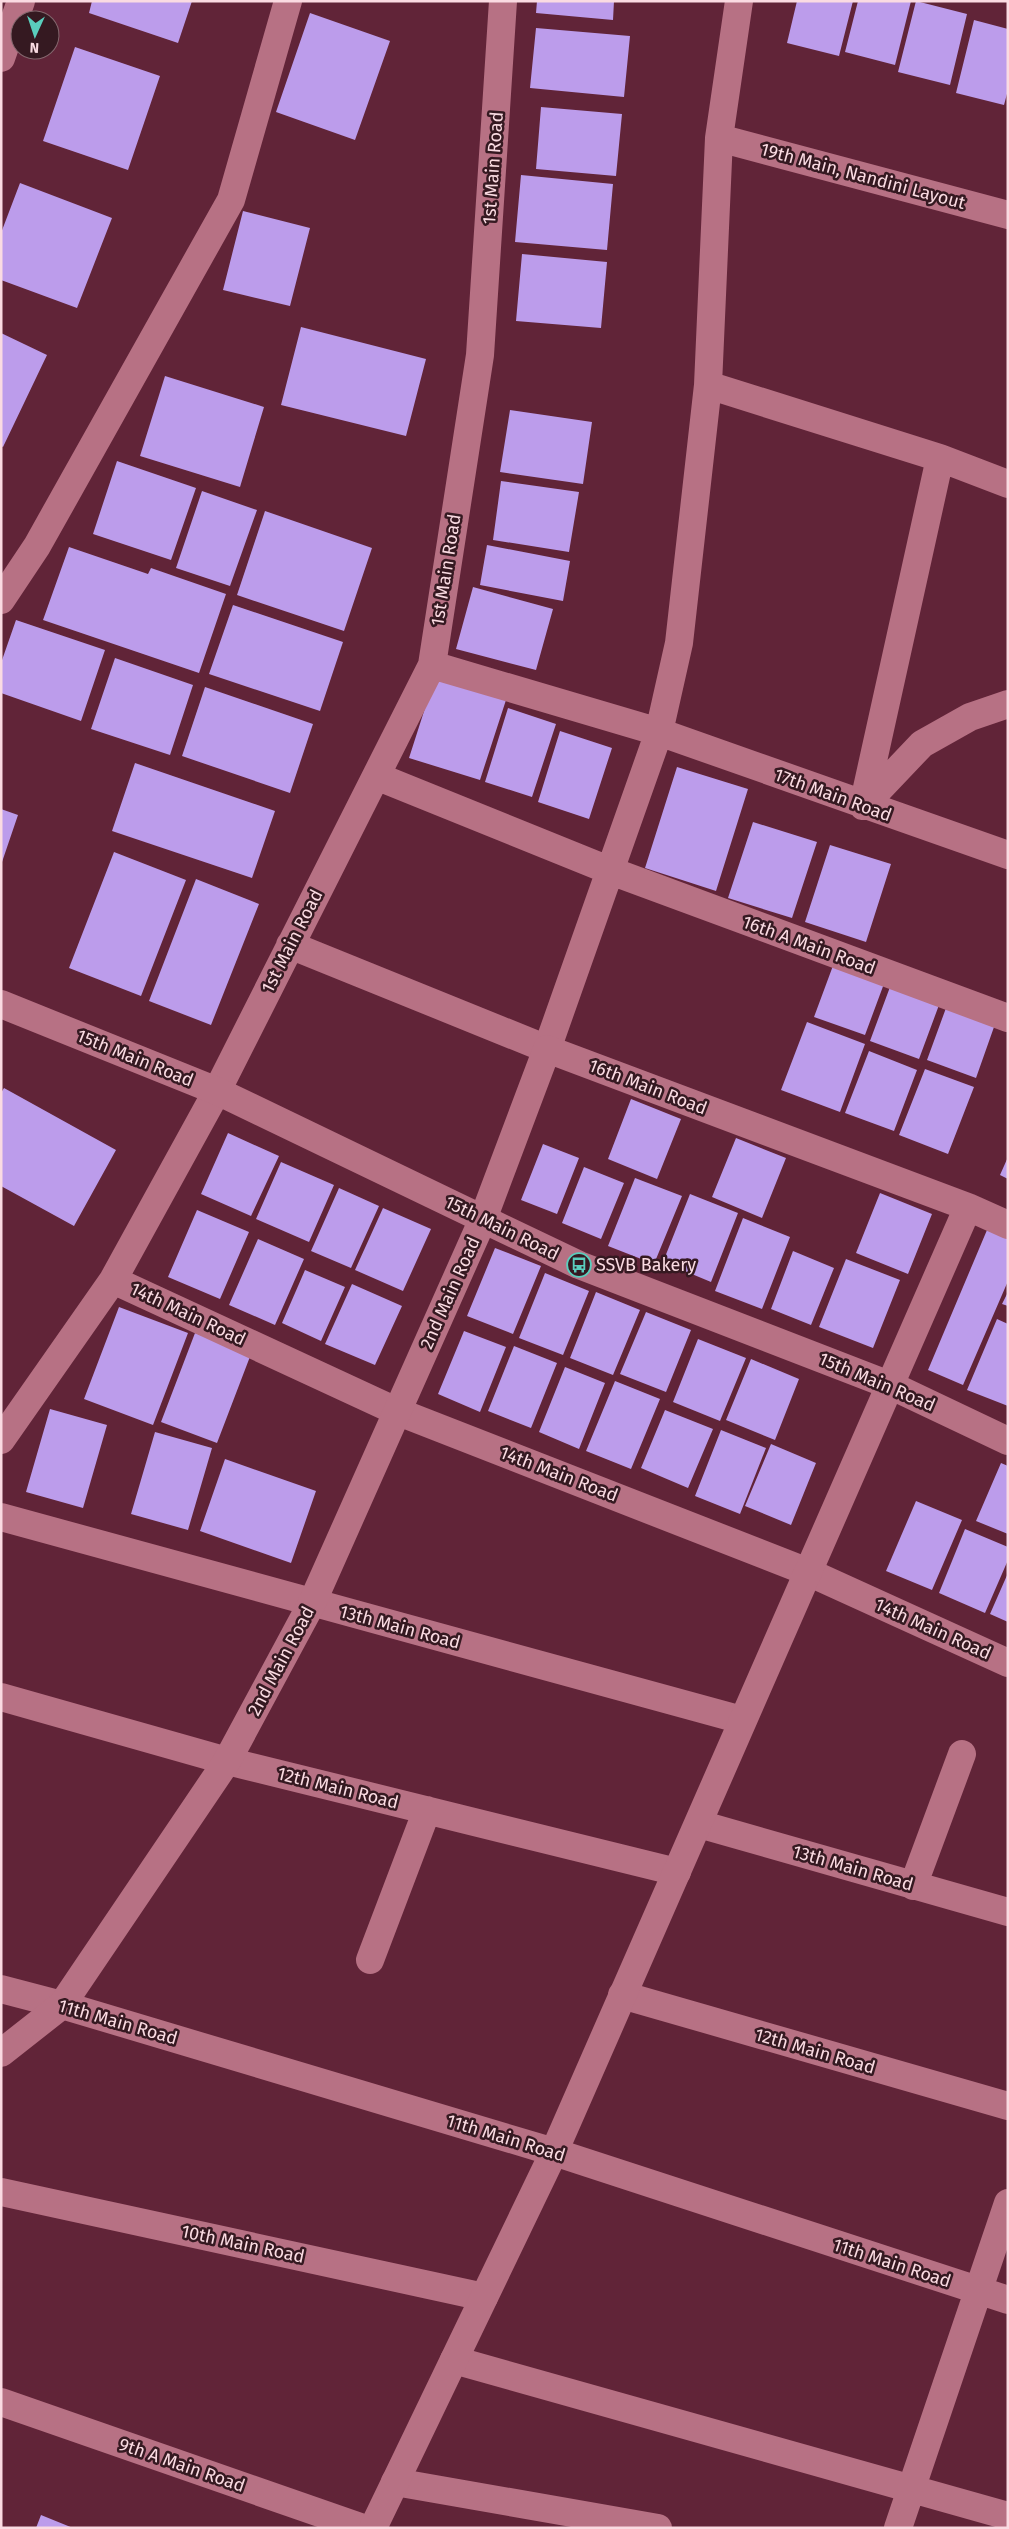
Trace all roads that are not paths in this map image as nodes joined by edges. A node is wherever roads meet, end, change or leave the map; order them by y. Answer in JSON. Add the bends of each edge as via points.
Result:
{"nodes":[{"id":1,"x":21,"y":1,"type":"edge"},
{"id":2,"x":288,"y":1,"type":"edge"},
{"id":3,"x":503,"y":1,"type":"edge"},
{"id":4,"x":739,"y":1,"type":"edge"},
{"id":5,"x":1,"y":58,"type":"edge"},
{"id":6,"x":719,"y":138,"type":"junction"},
{"id":7,"x":1008,"y":216,"type":"edge"},
{"id":8,"x":708,"y":385,"type":"junction"},
{"id":9,"x":940,"y":458,"type":"junction"},
{"id":10,"x":1008,"y":484,"type":"edge"},
{"id":11,"x":1,"y":600,"type":"edge"},
{"id":12,"x":432,"y":665,"type":"junction"},
{"id":13,"x":1008,"y":704,"type":"edge"},
{"id":14,"x":659,"y":732,"type":"junction"},
{"id":15,"x":376,"y":776,"type":"junction"},
{"id":16,"x":863,"y":806,"type":"junction"},
{"id":17,"x":1008,"y":855,"type":"edge"},
{"id":18,"x":611,"y":871,"type":"junction"},
{"id":19,"x":290,"y":945,"type":"junction"},
{"id":20,"x":1,"y":1004,"type":"edge"},
{"id":21,"x":1008,"y":1018,"type":"edge"},
{"id":22,"x":547,"y":1049,"type":"junction"},
{"id":23,"x":217,"y":1091,"type":"junction"},
{"id":24,"x":968,"y":1207,"type":"junction"},
{"id":25,"x":483,"y":1219,"type":"junction"},
{"id":26,"x":1008,"y":1225,"type":"edge"},
{"id":27,"x":113,"y":1280,"type":"junction"},
{"id":28,"x":892,"y":1386,"type":"junction"},
{"id":29,"x":396,"y":1411,"type":"junction"},
{"id":30,"x":1,"y":1440,"type":"edge"},
{"id":31,"x":1008,"y":1441,"type":"edge"},
{"id":32,"x":1,"y":1517,"type":"edge"},
{"id":33,"x":808,"y":1572,"type":"junction"},
{"id":34,"x":312,"y":1603,"type":"junction"},
{"id":35,"x":1008,"y":1663,"type":"edge"},
{"id":36,"x":1,"y":1698,"type":"edge"},
{"id":37,"x":742,"y":1720,"type":"junction"},
{"id":38,"x":962,"y":1754,"type":"dead end"},
{"id":39,"x":227,"y":1760,"type":"junction"},
{"id":40,"x":427,"y":1810,"type":"junction"},
{"id":41,"x":699,"y":1824,"type":"junction"},
{"id":42,"x":677,"y":1872,"type":"junction"},
{"id":43,"x":913,"y":1886,"type":"junction"},
{"id":44,"x":1008,"y":1912,"type":"edge"},
{"id":45,"x":370,"y":1960,"type":"dead end"},
{"id":46,"x":1,"y":1989,"type":"edge"},
{"id":47,"x":622,"y":1995,"type":"junction"},
{"id":48,"x":62,"y":2005,"type":"junction"},
{"id":49,"x":1,"y":2053,"type":"edge"},
{"id":50,"x":1008,"y":2106,"type":"edge"},
{"id":51,"x":554,"y":2152,"type":"junction"},
{"id":52,"x":1,"y":2192,"type":"edge"},
{"id":53,"x":1008,"y":2203,"type":"edge"},
{"id":54,"x":978,"y":2291,"type":"junction"},
{"id":55,"x":484,"y":2297,"type":"junction"},
{"id":56,"x":1008,"y":2300,"type":"edge"},
{"id":57,"x":454,"y":2360,"type":"junction"},
{"id":58,"x":1,"y":2402,"type":"edge"},
{"id":59,"x":395,"y":2482,"type":"junction"},
{"id":60,"x":912,"y":2489,"type":"junction"},
{"id":61,"x":1008,"y":2516,"type":"edge"},
{"id":62,"x":363,"y":2528,"type":"edge"},
{"id":63,"x":373,"y":2528,"type":"edge"},
{"id":64,"x":658,"y":2528,"type":"edge"},
{"id":65,"x":898,"y":2528,"type":"edge"}],
"edges":[{"from":1,"to":5,"type":"street"},
{"from":2,"to":11,"type":"street","via":[[231,200],[36,546]]},
{"from":3,"to":12,"type":"street","name":"1st Main Road","via":[[480,355]]},
{"from":4,"to":6,"type":"street","name":"2nd Main Road"},
{"from":6,"to":7,"type":"street","name":"19th Main, Nandini Layout"},
{"from":6,"to":8,"type":"street","name":"2nd Main Road"},
{"from":8,"to":9,"type":"street"},
{"from":8,"to":14,"type":"street","name":"2nd Main Road","via":[[679,643]]},
{"from":9,"to":10,"type":"street"},
{"from":9,"to":16,"type":"street"},
{"from":12,"to":14,"type":"street","name":"17th Main Road"},
{"from":12,"to":15,"type":"street","name":"1st Main Road"},
{"from":13,"to":16,"type":"street","via":[[970,717],[922,744]]},
{"from":14,"to":16,"type":"street","name":"17th Main Road"},
{"from":14,"to":18,"type":"street","name":"2nd Main Road"},
{"from":15,"to":18,"type":"street","name":"16th A Main Road"},
{"from":15,"to":19,"type":"street","name":"1st Main Road"},
{"from":16,"to":17,"type":"street","name":"17th Main Road"},
{"from":18,"to":21,"type":"street","name":"16th A Main Road"},
{"from":18,"to":22,"type":"street","name":"2nd Main Road"},
{"from":19,"to":22,"type":"street","name":"16th Main Road"},
{"from":19,"to":23,"type":"street","name":"1st Main Road"},
{"from":20,"to":23,"type":"street","name":"15th Main Road"},
{"from":22,"to":24,"type":"street","name":"16th Main Road"},
{"from":22,"to":25,"type":"street","name":"2nd Main Road"},
{"from":23,"to":25,"type":"street","name":"15th Main Road"},
{"from":23,"to":27,"type":"street","name":"1st Main Road"},
{"from":24,"to":26,"type":"street","name":"16th Main Road"},
{"from":24,"to":28,"type":"street"},
{"from":25,"to":28,"type":"street","name":"15th Main Road","via":[[579,1265]]},
{"from":25,"to":29,"type":"street","name":"2nd Main Road"},
{"from":27,"to":29,"type":"street","name":"14th Main Road"},
{"from":27,"to":30,"type":"street","name":"1st Main Road"},
{"from":28,"to":31,"type":"street","name":"15th Main Road"},
{"from":28,"to":33,"type":"street"},
{"from":29,"to":33,"type":"street","name":"14th Main Road"},
{"from":29,"to":34,"type":"street","name":"2nd Main Road"},
{"from":32,"to":34,"type":"street","name":"13th Main Road"},
{"from":33,"to":35,"type":"street","name":"14th Main Road"},
{"from":33,"to":37,"type":"street"},
{"from":34,"to":37,"type":"street","name":"13th Main Road"},
{"from":34,"to":39,"type":"street","name":"2nd Main Road"},
{"from":36,"to":39,"type":"street","name":"12th Main Road"},
{"from":37,"to":41,"type":"street"},
{"from":38,"to":43,"type":"street"},
{"from":39,"to":40,"type":"street","name":"12th Main Road"},
{"from":39,"to":48,"type":"street","name":"2nd Main Road"},
{"from":40,"to":42,"type":"street","name":"12th Main Road"},
{"from":40,"to":45,"type":"street"},
{"from":41,"to":42,"type":"street"},
{"from":41,"to":43,"type":"street","name":"13th Main Road"},
{"from":42,"to":47,"type":"street"},
{"from":43,"to":44,"type":"street","name":"13th Main Road"},
{"from":46,"to":48,"type":"street","name":"11th Main Road"},
{"from":47,"to":50,"type":"street","name":"12th Main Road"},
{"from":47,"to":51,"type":"street"},
{"from":48,"to":49,"type":"street","name":"2nd Main Road"},
{"from":48,"to":51,"type":"street","name":"11th Main Road"},
{"from":51,"to":54,"type":"street","name":"11th Main Road"},
{"from":51,"to":55,"type":"street"},
{"from":52,"to":55,"type":"street","name":"10th Main Road"},
{"from":53,"to":54,"type":"street"},
{"from":54,"to":56,"type":"street","name":"11th Main Road"},
{"from":54,"to":60,"type":"street"},
{"from":55,"to":57,"type":"street"},
{"from":57,"to":59,"type":"street"},
{"from":57,"to":60,"type":"street"},
{"from":58,"to":62,"type":"street","name":"9th A Main Road"},
{"from":59,"to":63,"type":"street"},
{"from":59,"to":64,"type":"street"},
{"from":60,"to":61,"type":"street"},
{"from":60,"to":65,"type":"street"}]}
